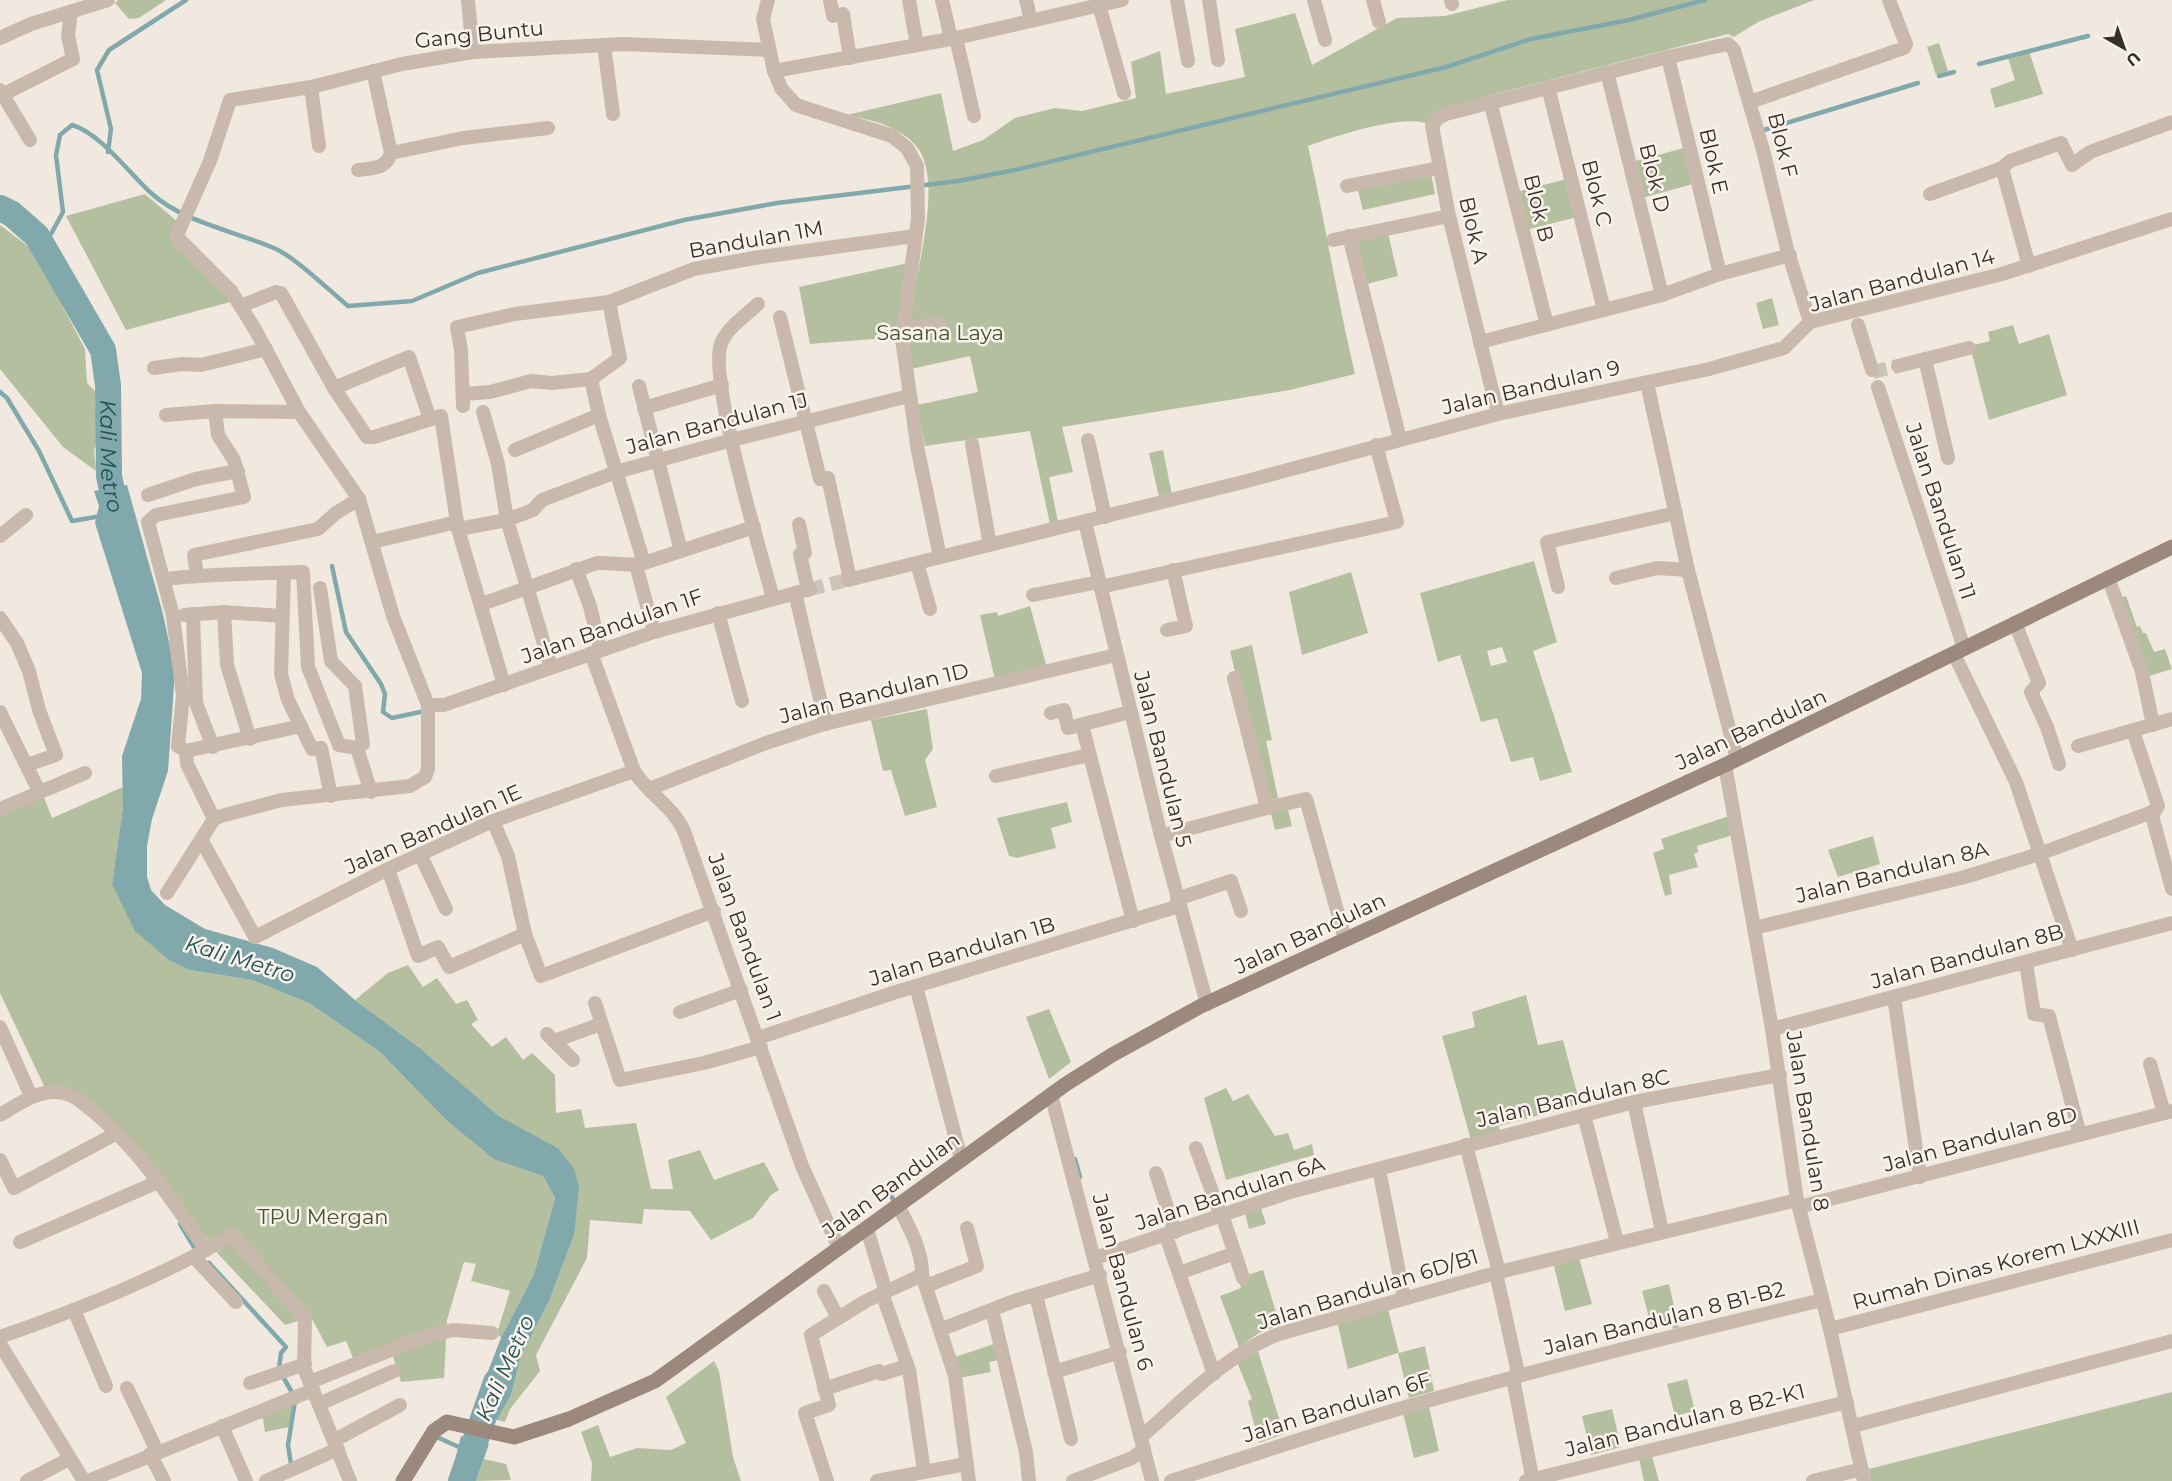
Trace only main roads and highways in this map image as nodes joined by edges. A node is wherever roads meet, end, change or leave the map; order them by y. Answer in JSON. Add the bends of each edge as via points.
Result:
{"nodes":[{"id":1,"x":2172,"y":548,"type":"edge"},
{"id":2,"x":403,"y":1481,"type":"edge"}],
"edges":[{"from":1,"to":2,"type":"main road","name":"Jalan Bandulan","via":[[1731,762],[1207,1004],[1112,1055],[1052,1094],[655,1381],[569,1419],[514,1437],[452,1422],[438,1427]]}]}
